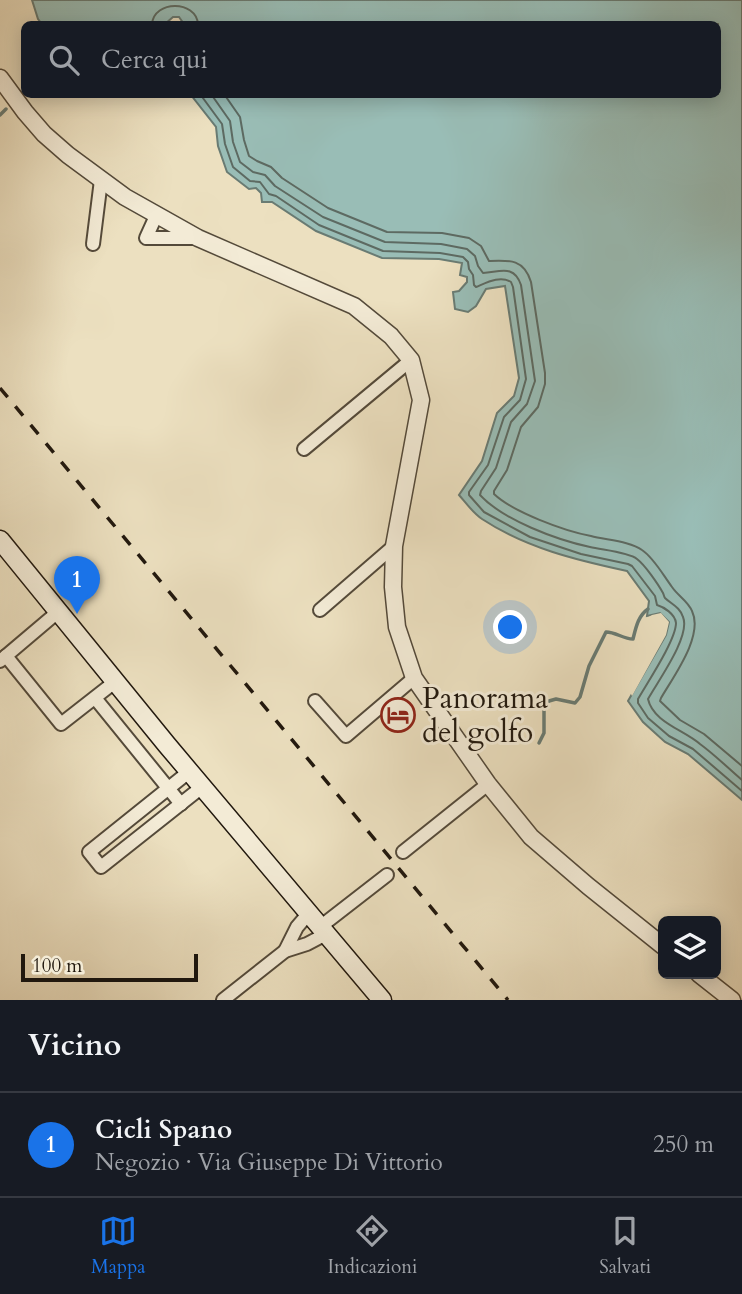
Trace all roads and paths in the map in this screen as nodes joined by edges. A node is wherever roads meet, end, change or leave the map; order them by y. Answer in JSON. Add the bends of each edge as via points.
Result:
{"nodes":[{"id":1,"x":0,"y":78,"type":"edge"},
{"id":2,"x":101,"y":180,"type":"junction"},
{"id":3,"x":156,"y":216,"type":"junction"},
{"id":4,"x":198,"y":238,"type":"junction"},
{"id":5,"x":93,"y":244,"type":"dead end"},
{"id":6,"x":411,"y":360,"type":"junction"},
{"id":7,"x":304,"y":449,"type":"dead end"},
{"id":8,"x":0,"y":540,"type":"edge"},
{"id":9,"x":394,"y":546,"type":"junction"},
{"id":10,"x":320,"y":610,"type":"dead end"},
{"id":11,"x":59,"y":611,"type":"junction"},
{"id":12,"x":3,"y":659,"type":"edge"},
{"id":13,"x":414,"y":678,"type":"junction"},
{"id":14,"x":116,"y":681,"type":"junction"},
{"id":15,"x":94,"y":698,"type":"junction"},
{"id":16,"x":316,"y":701,"type":"dead end"},
{"id":17,"x":190,"y":771,"type":"junction"},
{"id":18,"x":488,"y":785,"type":"junction"},
{"id":19,"x":202,"y":787,"type":"junction"},
{"id":20,"x":169,"y":788,"type":"junction"},
{"id":21,"x":181,"y":804,"type":"junction"},
{"id":22,"x":402,"y":852,"type":"dead end"},
{"id":23,"x":387,"y":874,"type":"dead end"},
{"id":24,"x":318,"y":925,"type":"junction"},
{"id":25,"x":658,"y":942,"type":"edge"},
{"id":26,"x":285,"y":951,"type":"junction"},
{"id":27,"x":705,"y":979,"type":"edge"},
{"id":28,"x":223,"y":1000,"type":"edge"},
{"id":29,"x":382,"y":1000,"type":"edge"},
{"id":30,"x":732,"y":1000,"type":"edge"}],
"edges":[{"from":1,"to":2,"type":"street","via":[[44,134]]},
{"from":2,"to":3,"type":"street"},
{"from":2,"to":5,"type":"street"},
{"from":3,"to":4,"type":"street"},
{"from":3,"to":4,"type":"street","via":[[146,238]]},
{"from":4,"to":6,"type":"street","via":[[354,306],[391,336]]},
{"from":6,"to":7,"type":"street"},
{"from":6,"to":9,"type":"street","via":[[421,400]]},
{"from":8,"to":11,"type":"main road"},
{"from":9,"to":10,"type":"street"},
{"from":9,"to":13,"type":"street","via":[[397,627]]},
{"from":11,"to":12,"type":"street"},
{"from":11,"to":14,"type":"main road"},
{"from":12,"to":15,"type":"street","via":[[61,724]]},
{"from":13,"to":16,"type":"street","via":[[346,736]]},
{"from":13,"to":18,"type":"street"},
{"from":14,"to":15,"type":"street"},
{"from":14,"to":17,"type":"main road"},
{"from":15,"to":20,"type":"street"},
{"from":17,"to":19,"type":"main road"},
{"from":17,"to":20,"type":"street"},
{"from":18,"to":22,"type":"street"},
{"from":18,"to":25,"type":"street","via":[[531,837]]},
{"from":19,"to":21,"type":"street"},
{"from":19,"to":24,"type":"main road"},
{"from":20,"to":21,"type":"street"},
{"from":20,"to":21,"type":"street","via":[[89,852],[101,867]]},
{"from":23,"to":24,"type":"street"},
{"from":24,"to":26,"type":"street","via":[[307,944]]},
{"from":24,"to":26,"type":"street","via":[[297,927]]},
{"from":24,"to":29,"type":"main road"},
{"from":26,"to":28,"type":"street"},
{"from":27,"to":30,"type":"street"}]}
